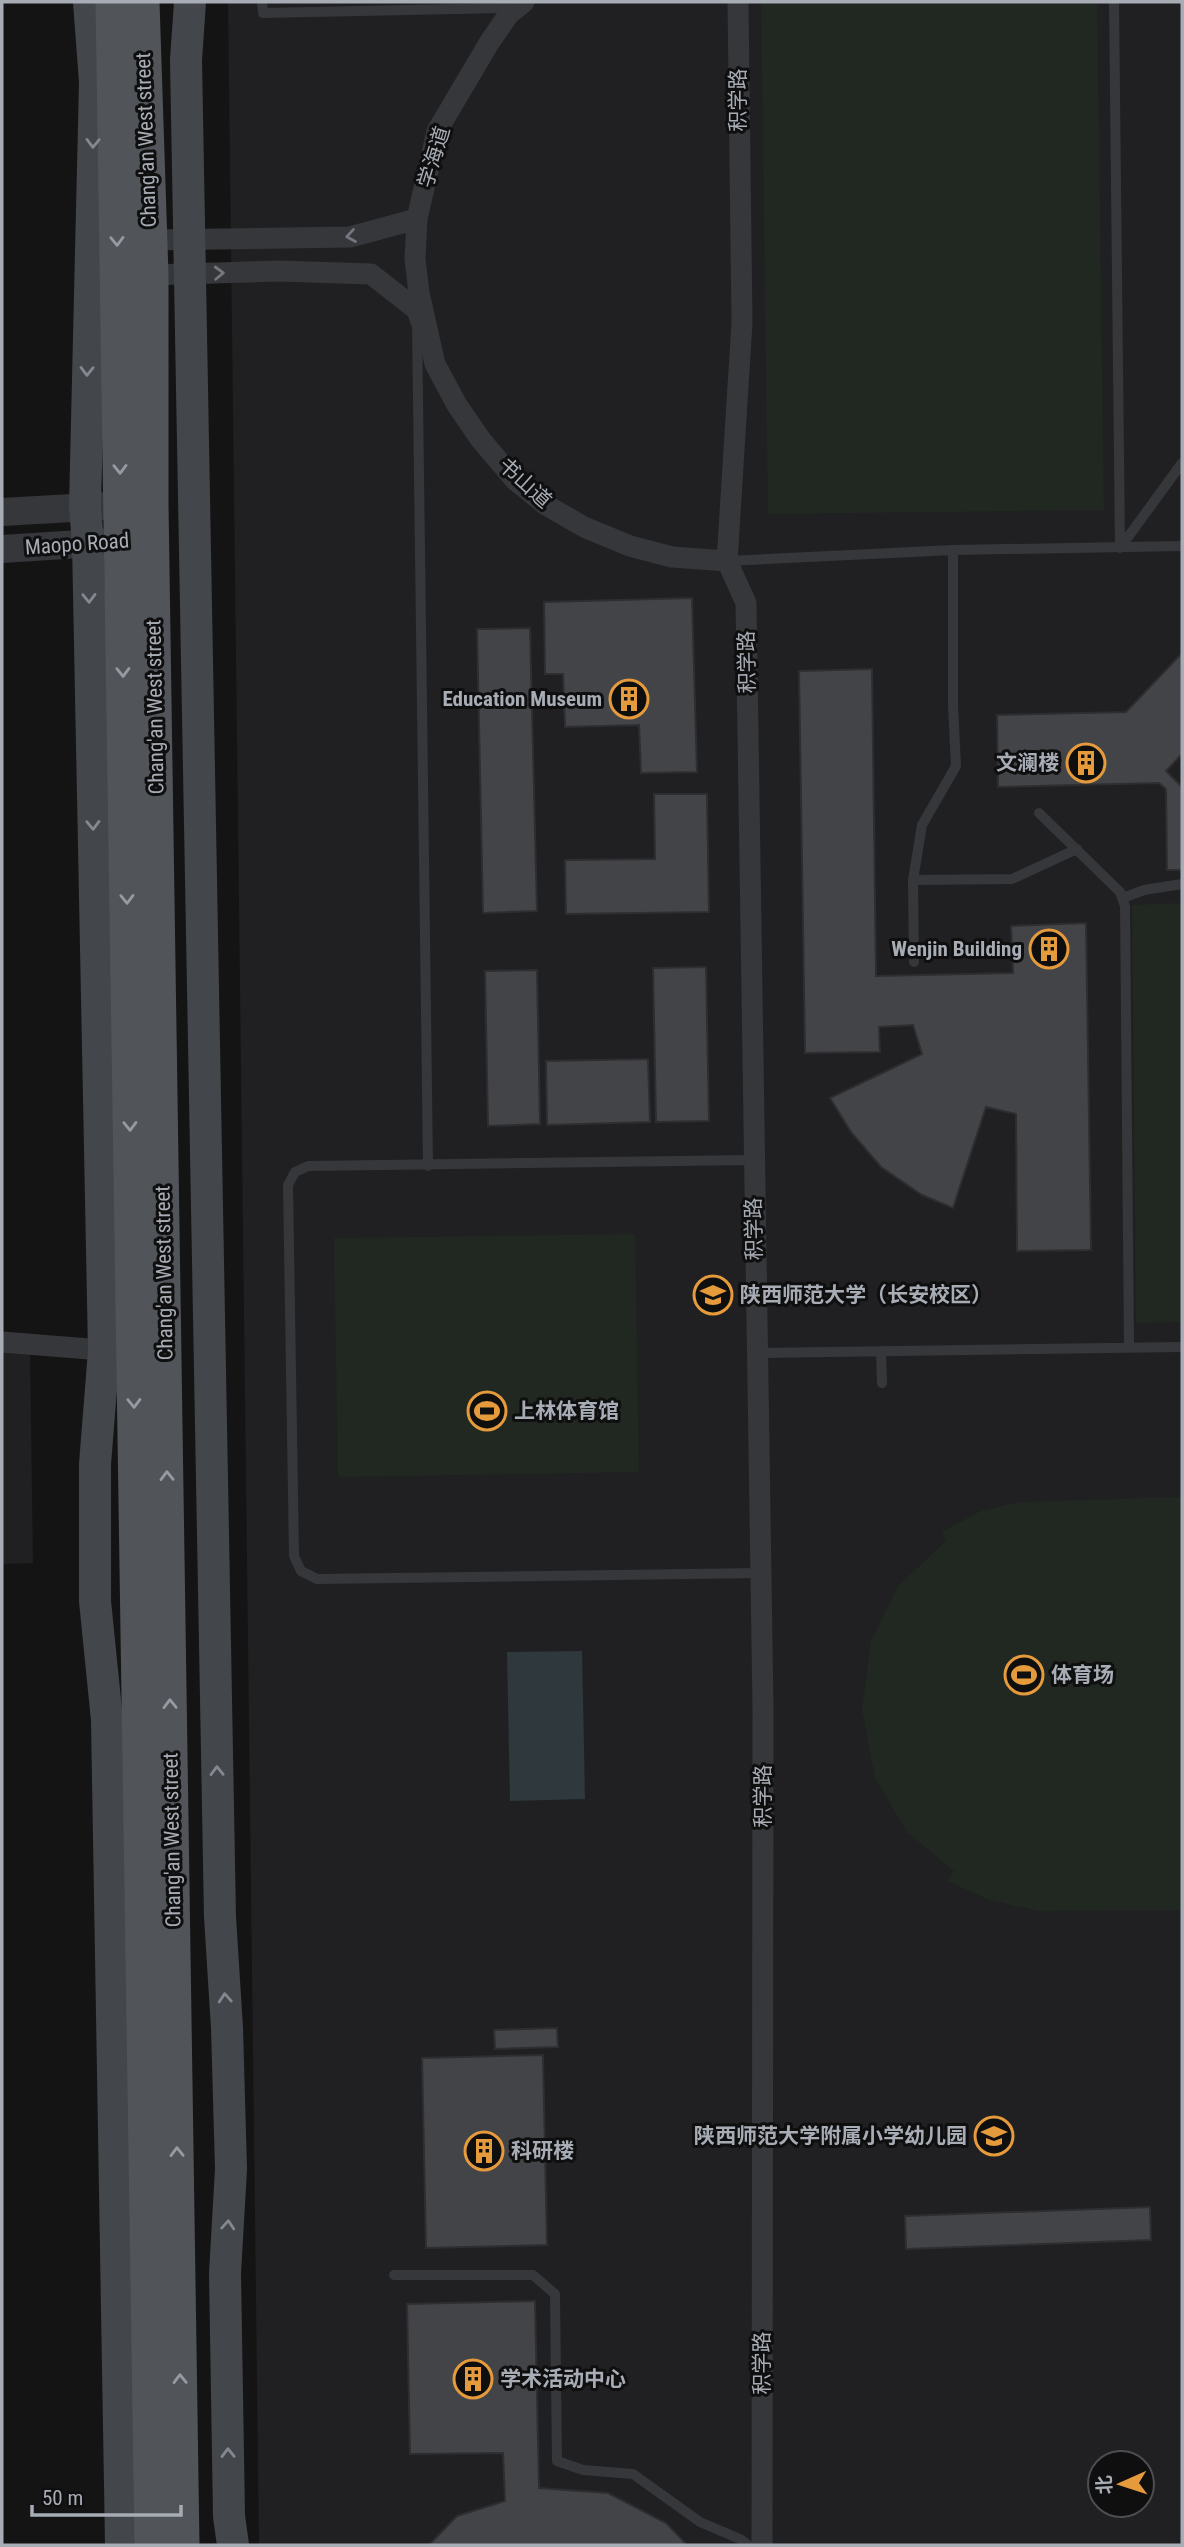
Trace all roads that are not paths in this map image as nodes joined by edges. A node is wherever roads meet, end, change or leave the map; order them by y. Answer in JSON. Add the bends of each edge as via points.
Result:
{"nodes":[{"id":1,"x":89,"y":2,"type":"edge"},
{"id":2,"x":113,"y":2,"type":"edge"},
{"id":3,"x":142,"y":2,"type":"edge"},
{"id":4,"x":190,"y":2,"type":"edge"},
{"id":5,"x":262,"y":2,"type":"edge"},
{"id":6,"x":738,"y":2,"type":"edge"},
{"id":7,"x":1114,"y":2,"type":"edge"},
{"id":8,"x":384,"y":6,"type":"edge"},
{"id":9,"x":510,"y":6,"type":"edge"},
{"id":10,"x":417,"y":219,"type":"junction"},
{"id":11,"x":189,"y":239,"type":"junction"},
{"id":12,"x":149,"y":240,"type":"junction"},
{"id":13,"x":190,"y":274,"type":"junction"},
{"id":14,"x":151,"y":275,"type":"junction"},
{"id":15,"x":418,"y":302,"type":"junction"},
{"id":16,"x":1182,"y":463,"type":"edge"},
{"id":17,"x":136,"y":504,"type":"junction"},
{"id":18,"x":85,"y":507,"type":"junction"},
{"id":19,"x":6,"y":512,"type":"edge"},
{"id":20,"x":120,"y":541,"type":"junction"},
{"id":21,"x":1182,"y":546,"type":"edge"},
{"id":22,"x":7,"y":548,"type":"edge"},
{"id":23,"x":1120,"y":548,"type":"junction"},
{"id":24,"x":953,"y":550,"type":"junction"},
{"id":25,"x":727,"y":561,"type":"junction"},
{"id":26,"x":1039,"y":813,"type":"dead end"},
{"id":27,"x":1077,"y":849,"type":"junction"},
{"id":28,"x":914,"y":880,"type":"junction"},
{"id":29,"x":1182,"y":884,"type":"edge"},
{"id":30,"x":1123,"y":898,"type":"junction"},
{"id":31,"x":914,"y":962,"type":"dead end"},
{"id":32,"x":753,"y":1160,"type":"junction"},
{"id":33,"x":428,"y":1166,"type":"junction"},
{"id":34,"x":2,"y":1342,"type":"edge"},
{"id":35,"x":1182,"y":1347,"type":"edge"},
{"id":36,"x":1129,"y":1348,"type":"junction"},
{"id":37,"x":881,"y":1351,"type":"junction"},
{"id":38,"x":119,"y":1352,"type":"junction"},
{"id":39,"x":757,"y":1353,"type":"junction"},
{"id":40,"x":882,"y":1383,"type":"dead end"},
{"id":41,"x":761,"y":1573,"type":"junction"},
{"id":42,"x":394,"y":2275,"type":"dead end"},
{"id":43,"x":744,"y":2543,"type":"edge"},
{"id":44,"x":121,"y":2545,"type":"edge"},
{"id":45,"x":152,"y":2545,"type":"edge"},
{"id":46,"x":183,"y":2545,"type":"edge"},
{"id":47,"x":233,"y":2545,"type":"edge"},
{"id":48,"x":762,"y":2545,"type":"edge"}],
"edges":[{"from":1,"to":18,"type":"main road","one_way":true,"via":[[95,82]]},
{"from":2,"to":17,"type":"main road","name":"Chang'an West street","one_way":true},
{"from":3,"to":12,"type":"main road","name":"Chang'an West street"},
{"from":4,"to":11,"type":"main road","via":[[186,60]]},
{"from":5,"to":8,"type":"lane","via":[[262,13]]},
{"from":6,"to":25,"type":"street","name":"积学路","via":[[742,323]]},
{"from":7,"to":23,"type":"lane"},
{"from":8,"to":9,"type":"lane"},
{"from":9,"to":10,"type":"street","name":"学海道","via":[[437,131]]},
{"from":10,"to":11,"type":"street","one_way":true,"via":[[350,237]]},
{"from":10,"to":15,"type":"street","name":"学海道"},
{"from":11,"to":12,"type":"street"},
{"from":11,"to":13,"type":"main road"},
{"from":12,"to":14,"type":"main road","name":"Chang'an West street"},
{"from":13,"to":14,"type":"street"},
{"from":13,"to":15,"type":"street","one_way":true,"via":[[371,274]]},
{"from":47,"to":13,"type":"main road","one_way":true,"via":[[225,2273],[231,2169],[220,1903]]},
{"from":14,"to":17,"type":"main road","name":"Chang'an West street"},
{"from":15,"to":25,"type":"street","name":"书山道","via":[[435,364],[457,405],[515,481],[584,527],[630,546],[672,557]]},
{"from":15,"to":33,"type":"lane"},
{"from":16,"to":23,"type":"lane"},
{"from":17,"to":18,"type":"street","name":"Maopo Road"},
{"from":17,"to":20,"type":"main road","name":"Chang'an West street"},
{"from":18,"to":19,"type":"street","name":"Maopo Road"},
{"from":18,"to":20,"type":"main road"},
{"from":19,"to":22,"type":"street"},
{"from":20,"to":22,"type":"street","name":"Maopo Road"},
{"from":20,"to":38,"type":"main road","name":"Chang'an West street","one_way":true},
{"from":46,"to":20,"type":"main road","name":"Chang'an West street","one_way":true},
{"from":21,"to":23,"type":"lane"},
{"from":23,"to":24,"type":"lane"},
{"from":24,"to":25,"type":"lane"},
{"from":24,"to":28,"type":"lane","via":[[957,766],[922,825]]},
{"from":25,"to":32,"type":"street","name":"积学路","via":[[746,603]]},
{"from":26,"to":27,"type":"lane"},
{"from":27,"to":28,"type":"lane","via":[[1012,879]]},
{"from":27,"to":30,"type":"lane"},
{"from":28,"to":31,"type":"lane"},
{"from":29,"to":30,"type":"lane"},
{"from":30,"to":36,"type":"lane"},
{"from":32,"to":33,"type":"lane"},
{"from":32,"to":39,"type":"street","name":"积学路"},
{"from":33,"to":41,"type":"lane","via":[[308,1166],[295,1172],[288,1185],[295,1556],[301,1571],[317,1579]]},
{"from":34,"to":38,"type":"street"},
{"from":35,"to":36,"type":"lane"},
{"from":36,"to":37,"type":"lane"},
{"from":37,"to":39,"type":"lane"},
{"from":37,"to":40,"type":"lane"},
{"from":38,"to":44,"type":"main road","via":[[95,1464],[95,1601],[107,1720]]},
{"from":38,"to":45,"type":"main road","name":"Chang'an West street","one_way":true},
{"from":39,"to":41,"type":"street","name":"积学路"},
{"from":41,"to":48,"type":"street","name":"积学路"},
{"from":42,"to":43,"type":"lane","via":[[533,2275],[555,2294],[557,2461],[583,2470],[633,2474],[701,2522]]}]}
